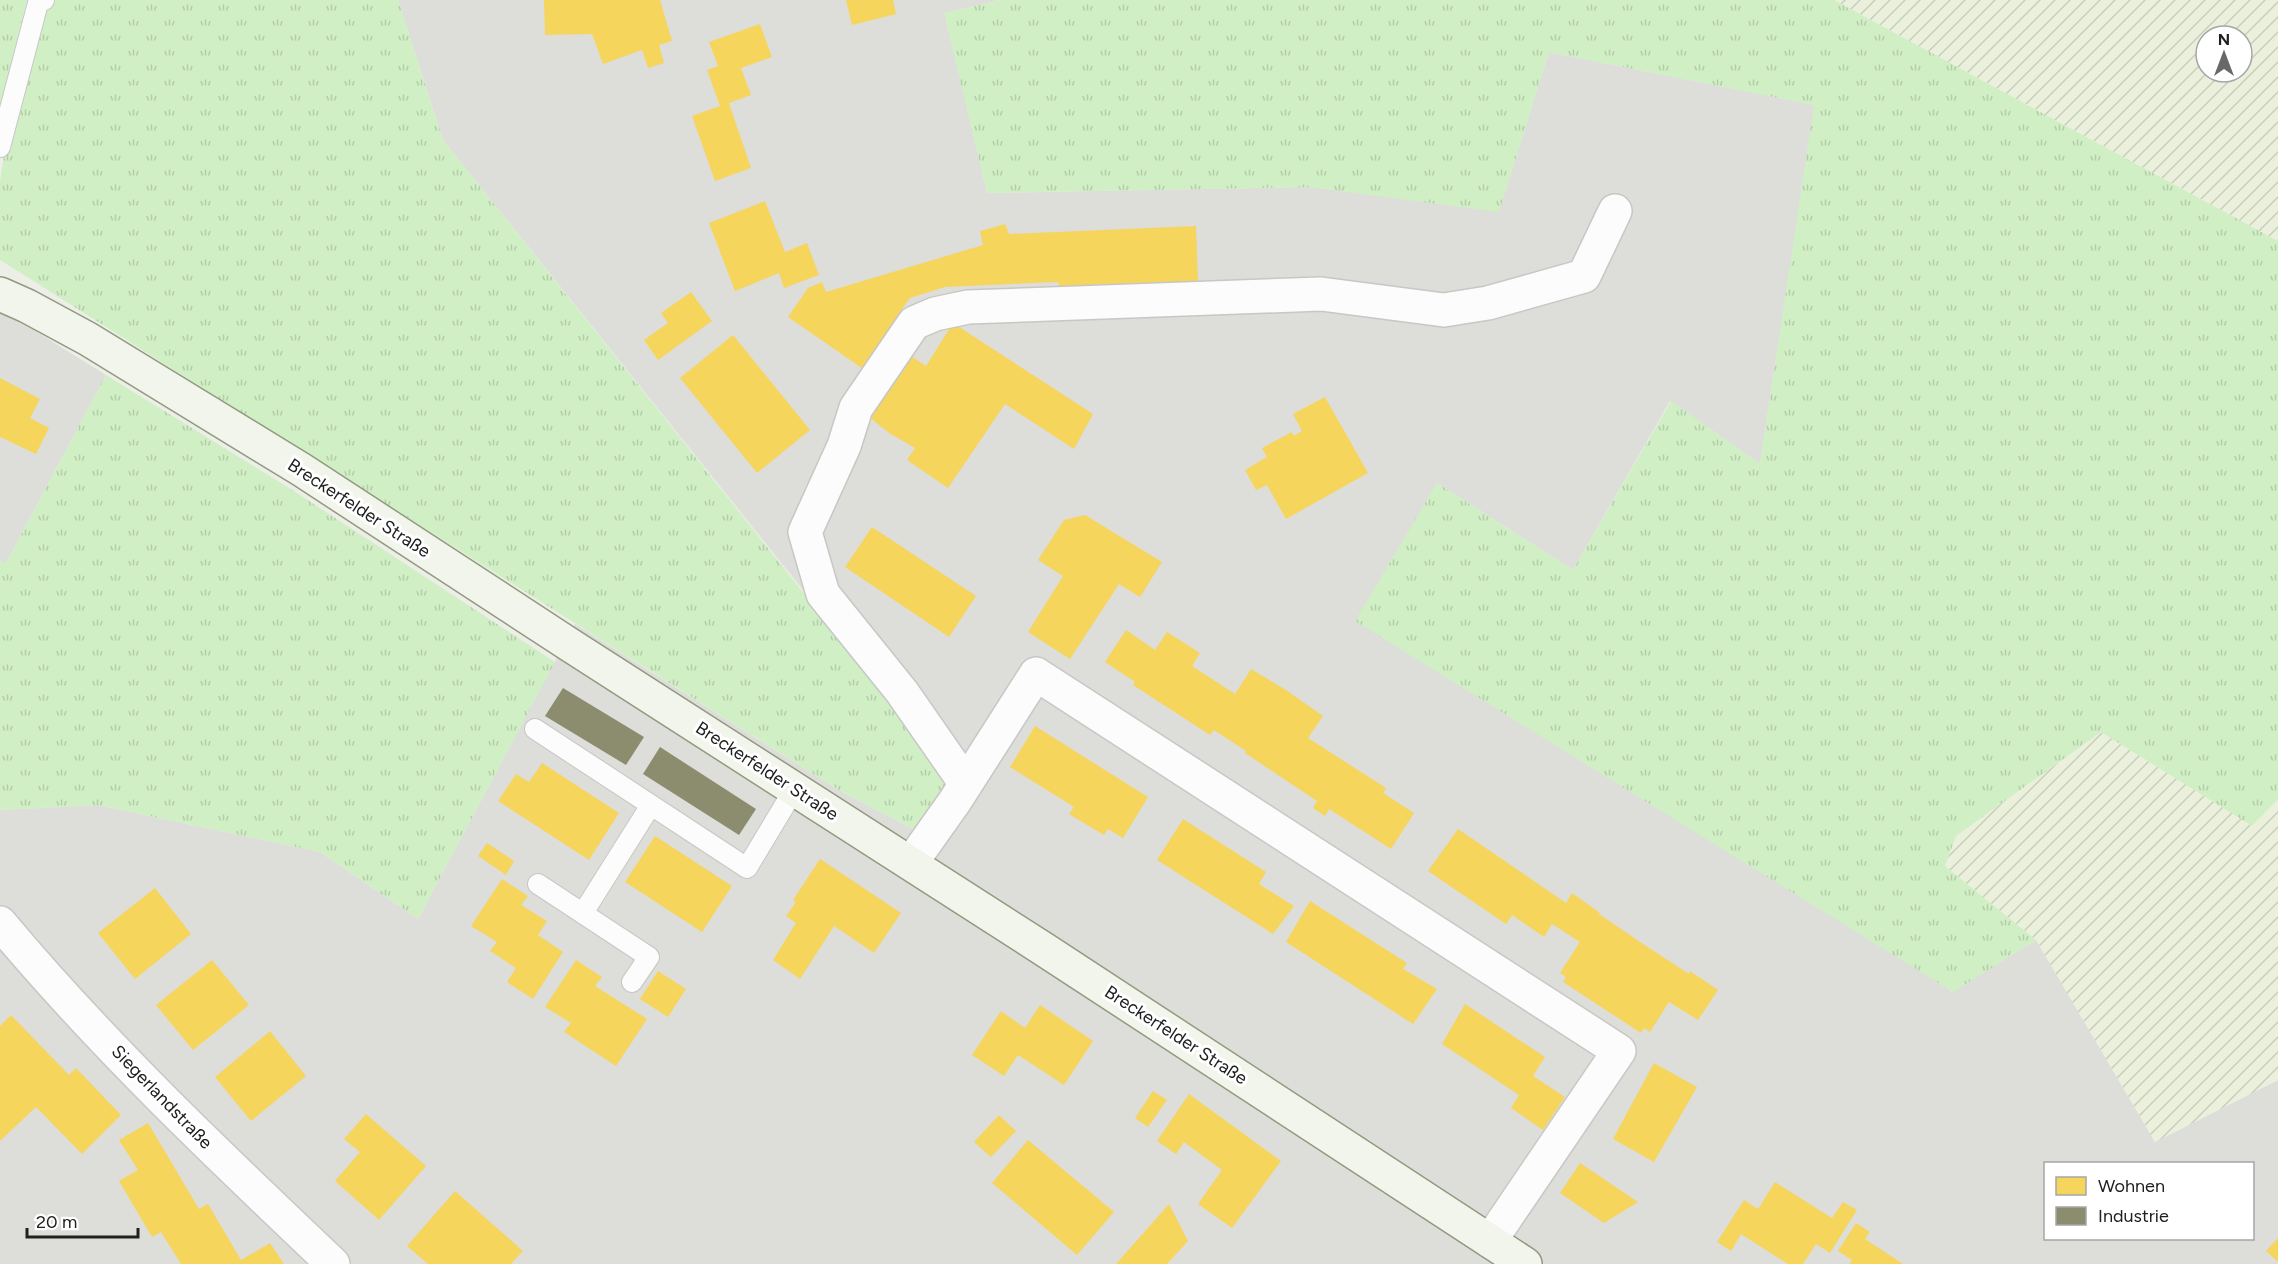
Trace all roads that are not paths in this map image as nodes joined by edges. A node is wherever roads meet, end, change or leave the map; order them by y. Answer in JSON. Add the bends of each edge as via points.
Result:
{"nodes":[{"id":1,"x":44,"y":0,"type":"edge"},
{"id":2,"x":0,"y":147,"type":"edge"},
{"id":3,"x":1615,"y":211,"type":"dead end"},
{"id":4,"x":0,"y":294,"type":"edge"},
{"id":5,"x":535,"y":729,"type":"dead end"},
{"id":6,"x":966,"y":784,"type":"junction"},
{"id":7,"x":795,"y":789,"type":"junction"},
{"id":8,"x":651,"y":805,"type":"junction"},
{"id":9,"x":911,"y":863,"type":"junction"},
{"id":10,"x":538,"y":884,"type":"dead end"},
{"id":11,"x":583,"y":913,"type":"junction"},
{"id":12,"x":0,"y":923,"type":"edge"},
{"id":13,"x":632,"y":982,"type":"dead end"},
{"id":14,"x":1490,"y":1241,"type":"junction"},
{"id":15,"x":333,"y":1264,"type":"edge"},
{"id":16,"x":1526,"y":1264,"type":"edge"}],
"edges":[{"from":1,"to":2,"type":"lane","via":[[38,3]]},
{"from":3,"to":6,"type":"street","via":[[1584,276],[1488,303],[1444,310],[1321,294],[968,307],[914,323],[856,408],[844,446],[805,532],[823,594],[902,692]]},
{"from":4,"to":7,"type":"main road","name":"Breckerfelder Straße","via":[[88,339],[292,464]]},
{"from":5,"to":8,"type":"lane"},
{"from":6,"to":9,"type":"street"},
{"from":6,"to":14,"type":"street","via":[[1036,674],[1619,1051]]},
{"from":7,"to":8,"type":"lane","via":[[747,868]]},
{"from":7,"to":9,"type":"main road","name":"Breckerfelder Straße"},
{"from":8,"to":11,"type":"lane"},
{"from":9,"to":14,"type":"main road","name":"Breckerfelder Straße"},
{"from":10,"to":11,"type":"lane"},
{"from":11,"to":13,"type":"lane","via":[[649,957]]},
{"from":12,"to":15,"type":"street","name":"Siegerlandstraße","via":[[49,982],[226,1162]]},
{"from":14,"to":16,"type":"main road","name":"Breckerfelder Straße"}]}
